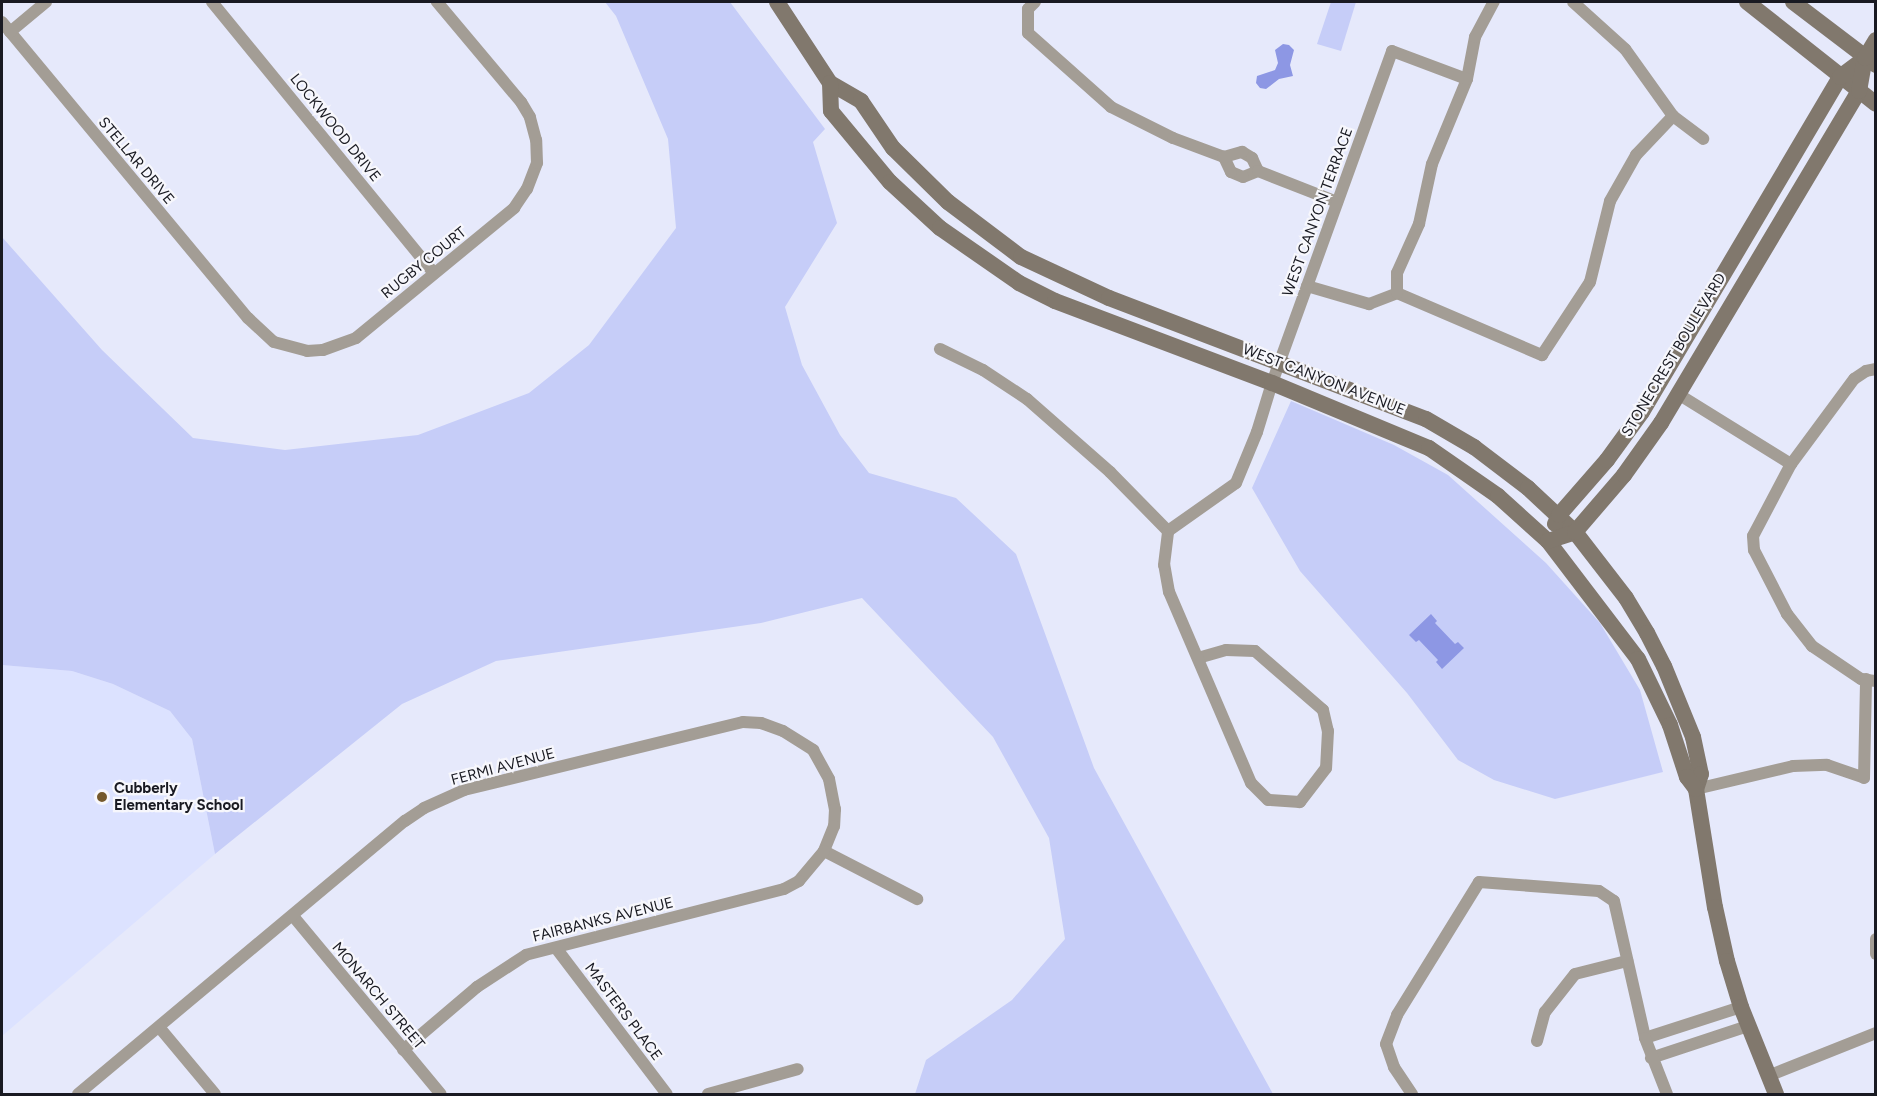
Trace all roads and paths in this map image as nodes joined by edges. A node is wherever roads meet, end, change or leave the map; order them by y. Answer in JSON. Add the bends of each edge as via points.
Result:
{"nodes":[{"id":1,"x":46,"y":2,"type":"edge"},
{"id":2,"x":212,"y":2,"type":"edge"},
{"id":3,"x":437,"y":2,"type":"edge"},
{"id":4,"x":777,"y":2,"type":"edge"},
{"id":5,"x":1035,"y":2,"type":"edge"},
{"id":6,"x":1494,"y":2,"type":"edge"},
{"id":7,"x":1574,"y":2,"type":"edge"},
{"id":8,"x":1748,"y":2,"type":"edge"},
{"id":9,"x":1793,"y":2,"type":"edge"},
{"id":10,"x":6,"y":27,"type":"edge"},
{"id":11,"x":1875,"y":40,"type":"edge"},
{"id":12,"x":1870,"y":61,"type":"edge"},
{"id":13,"x":1840,"y":77,"type":"junction"},
{"id":14,"x":1467,"y":79,"type":"junction"},
{"id":15,"x":830,"y":82,"type":"junction"},
{"id":16,"x":1858,"y":91,"type":"junction"},
{"id":17,"x":1875,"y":104,"type":"edge"},
{"id":18,"x":1674,"y":116,"type":"junction"},
{"id":19,"x":1702,"y":140,"type":"dead end"},
{"id":20,"x":1224,"y":157,"type":"junction"},
{"id":21,"x":1258,"y":171,"type":"junction"},
{"id":22,"x":1337,"y":202,"type":"junction"},
{"id":23,"x":434,"y":273,"type":"junction"},
{"id":24,"x":1307,"y":286,"type":"junction"},
{"id":25,"x":1397,"y":293,"type":"junction"},
{"id":26,"x":248,"y":318,"type":"joint"},
{"id":27,"x":940,"y":349,"type":"dead end"},
{"id":28,"x":1280,"y":361,"type":"junction"},
{"id":29,"x":1875,"y":369,"type":"edge"},
{"id":30,"x":1272,"y":383,"type":"junction"},
{"id":31,"x":1678,"y":394,"type":"junction"},
{"id":32,"x":1791,"y":464,"type":"junction"},
{"id":33,"x":1558,"y":515,"type":"junction"},
{"id":34,"x":1168,"y":531,"type":"junction"},
{"id":35,"x":1575,"y":532,"type":"junction"},
{"id":36,"x":1548,"y":542,"type":"junction"},
{"id":37,"x":1198,"y":658,"type":"junction"},
{"id":38,"x":1871,"y":680,"type":"edge"},
{"id":39,"x":1696,"y":789,"type":"junction"},
{"id":40,"x":824,"y":851,"type":"junction"},
{"id":41,"x":917,"y":899,"type":"dead end"},
{"id":42,"x":293,"y":916,"type":"junction"},
{"id":43,"x":1875,"y":939,"type":"edge"},
{"id":44,"x":556,"y":948,"type":"junction"},
{"id":45,"x":1875,"y":954,"type":"edge"},
{"id":46,"x":1627,"y":961,"type":"junction"},
{"id":47,"x":1741,"y":1007,"type":"junction"},
{"id":48,"x":1748,"y":1026,"type":"junction"},
{"id":49,"x":159,"y":1027,"type":"junction"},
{"id":50,"x":1875,"y":1032,"type":"edge"},
{"id":51,"x":1645,"y":1038,"type":"junction"},
{"id":52,"x":1537,"y":1041,"type":"dead end"},
{"id":53,"x":403,"y":1050,"type":"junction"},
{"id":54,"x":1651,"y":1058,"type":"junction"},
{"id":55,"x":798,"y":1069,"type":"dead end"},
{"id":56,"x":1768,"y":1076,"type":"junction"},
{"id":57,"x":78,"y":1095,"type":"edge"},
{"id":58,"x":215,"y":1095,"type":"edge"},
{"id":59,"x":441,"y":1095,"type":"edge"},
{"id":60,"x":667,"y":1095,"type":"edge"},
{"id":61,"x":708,"y":1095,"type":"edge"},
{"id":62,"x":1412,"y":1095,"type":"edge"},
{"id":63,"x":1667,"y":1095,"type":"edge"},
{"id":64,"x":1776,"y":1095,"type":"edge"}],
"edges":[{"from":1,"to":10,"type":"street"},
{"from":2,"to":23,"type":"street","name":"LOCKWOOD DRIVE"},
{"from":3,"to":23,"type":"street","name":"RUGBY COURT","via":[[521,102],[530,117],[537,163],[528,189],[514,208]]},
{"from":4,"to":15,"type":"street","name":"WEST CANYON AVENUE"},
{"from":5,"to":20,"type":"street","via":[[1028,9],[1028,33],[1111,107],[1173,138]]},
{"from":6,"to":14,"type":"street","via":[[1475,37]]},
{"from":7,"to":18,"type":"street","via":[[1625,49]]},
{"from":8,"to":13,"type":"street"},
{"from":9,"to":12,"type":"street"},
{"from":10,"to":26,"type":"street","name":"STELLAR DRIVE"},
{"from":11,"to":12,"type":"street","name":"STONECREST BOULEVARD"},
{"from":12,"to":13,"type":"street","name":"STONECREST BOULEVARD"},
{"from":12,"to":16,"type":"street","name":"STONECREST BOULEVARD"},
{"from":13,"to":16,"type":"street"},
{"from":13,"to":33,"type":"street","name":"STONECREST BOULEVARD","via":[[1642,412]]},
{"from":14,"to":22,"type":"street","name":"WEST CANYON TERRACE","via":[[1392,51]]},
{"from":14,"to":25,"type":"street","via":[[1432,164],[1419,224],[1397,273]]},
{"from":15,"to":28,"type":"street","name":"WEST CANYON AVENUE","via":[[861,101],[893,148],[948,202],[1021,257],[1109,298]]},
{"from":15,"to":30,"type":"street","name":"WEST CANYON AVENUE","via":[[831,111],[890,182],[940,228],[1019,283]]},
{"from":16,"to":17,"type":"street"},
{"from":16,"to":31,"type":"street","name":"STONECREST BOULEVARD"},
{"from":18,"to":19,"type":"street"},
{"from":18,"to":25,"type":"street","via":[[1636,155],[1610,201],[1590,282],[1542,355]]},
{"from":20,"to":21,"type":"street","via":[[1245,153]]},
{"from":20,"to":21,"type":"street","via":[[1234,175],[1243,177]]},
{"from":21,"to":22,"type":"street"},
{"from":22,"to":24,"type":"street","name":"WEST CANYON TERRACE"},
{"from":23,"to":26,"type":"street","name":"RUGBY COURT","via":[[356,338],[323,350],[307,351],[274,342]]},
{"from":24,"to":25,"type":"street","via":[[1369,303]]},
{"from":24,"to":28,"type":"street","name":"WEST CANYON TERRACE"},
{"from":27,"to":34,"type":"street","via":[[983,370],[1027,399],[1110,472]]},
{"from":28,"to":30,"type":"street","name":"WEST CANYON TERRACE"},
{"from":28,"to":33,"type":"street","name":"WEST CANYON AVENUE","via":[[1426,419],[1474,447]]},
{"from":29,"to":32,"type":"street","via":[[1854,379]]},
{"from":30,"to":34,"type":"street","name":"WEST CANYON TERRACE","via":[[1236,483]]},
{"from":30,"to":36,"type":"street","name":"WEST CANYON AVENUE","via":[[1430,448],[1498,496]]},
{"from":31,"to":32,"type":"street","name":"STONECREST BOULEVARD"},
{"from":31,"to":35,"type":"street","name":"STONECREST BOULEVARD","via":[[1643,450]]},
{"from":32,"to":38,"type":"street","via":[[1752,536],[1754,550],[1787,614],[1812,646]]},
{"from":33,"to":35,"type":"street","name":"WEST CANYON AVENUE"},
{"from":33,"to":36,"type":"street","name":"STONECREST BOULEVARD"},
{"from":34,"to":37,"type":"street","via":[[1164,564],[1169,592]]},
{"from":35,"to":36,"type":"street"},
{"from":35,"to":39,"type":"street","name":"WEST CANYON AVENUE","via":[[1626,598],[1664,666],[1693,737],[1701,774]]},
{"from":36,"to":39,"type":"street","name":"WEST CANYON AVENUE","via":[[1638,659],[1670,725],[1687,777]]},
{"from":37,"to":37,"type":"street","via":[[1251,783],[1268,800],[1300,802],[1326,768],[1328,731],[1323,710],[1255,651],[1226,650]]},
{"from":38,"to":39,"type":"street","via":[[1864,778],[1827,765],[1793,766]]},
{"from":39,"to":47,"type":"street","name":"WEST CANYON AVENUE","via":[[1715,907]]},
{"from":40,"to":41,"type":"street"},
{"from":40,"to":42,"type":"street","name":"FERMI AVENUE","via":[[836,808],[829,779],[813,750],[783,730],[743,722],[464,790],[405,821]]},
{"from":40,"to":44,"type":"street","name":"FAIRBANKS AVENUE","via":[[799,881],[784,889]]},
{"from":42,"to":49,"type":"street","name":"FERMI AVENUE"},
{"from":42,"to":53,"type":"street","name":"MONARCH STREET"},
{"from":43,"to":45,"type":"street"},
{"from":44,"to":53,"type":"street","name":"FAIRBANKS AVENUE","via":[[526,955],[477,987]]},
{"from":44,"to":60,"type":"street","name":"MASTERS PLACE"},
{"from":46,"to":51,"type":"street"},
{"from":46,"to":52,"type":"street","via":[[1575,975],[1545,1012]]},
{"from":46,"to":62,"type":"street","via":[[1614,901],[1599,891],[1479,882],[1397,1015],[1386,1044]]},
{"from":47,"to":48,"type":"street","name":"WEST CANYON AVENUE"},
{"from":47,"to":51,"type":"street"},
{"from":48,"to":54,"type":"street"},
{"from":48,"to":56,"type":"street","name":"WEST CANYON AVENUE"},
{"from":49,"to":57,"type":"street","name":"FERMI AVENUE"},
{"from":49,"to":58,"type":"street"},
{"from":50,"to":56,"type":"street"},
{"from":51,"to":54,"type":"street"},
{"from":53,"to":59,"type":"street","name":"MONARCH STREET"},
{"from":54,"to":63,"type":"street"},
{"from":55,"to":61,"type":"street"},
{"from":56,"to":64,"type":"street","name":"WEST CANYON AVENUE"}]}
